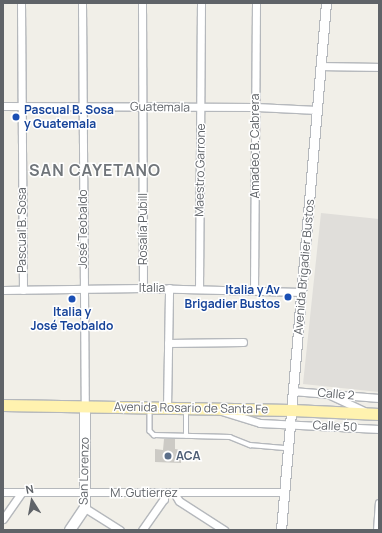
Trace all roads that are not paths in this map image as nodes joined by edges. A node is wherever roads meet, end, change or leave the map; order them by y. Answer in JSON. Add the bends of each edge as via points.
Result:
{"nodes":[{"id":1,"x":21,"y":3,"type":"edge"},
{"id":2,"x":82,"y":3,"type":"edge"},
{"id":3,"x":142,"y":3,"type":"edge"},
{"id":4,"x":201,"y":3,"type":"edge"},
{"id":5,"x":256,"y":3,"type":"edge"},
{"id":6,"x":326,"y":3,"type":"edge"},
{"id":7,"x":321,"y":66,"type":"junction"},
{"id":8,"x":379,"y":67,"type":"edge"},
{"id":9,"x":3,"y":106,"type":"edge"},
{"id":10,"x":22,"y":106,"type":"junction"},
{"id":11,"x":82,"y":106,"type":"junction"},
{"id":12,"x":142,"y":106,"type":"junction"},
{"id":13,"x":201,"y":107,"type":"junction"},
{"id":14,"x":256,"y":107,"type":"junction"},
{"id":15,"x":317,"y":110,"type":"junction"},
{"id":16,"x":143,"y":288,"type":"junction"},
{"id":17,"x":169,"y":288,"type":"junction"},
{"id":18,"x":84,"y":289,"type":"junction"},
{"id":19,"x":199,"y":289,"type":"junction"},
{"id":20,"x":254,"y":289,"type":"junction"},
{"id":21,"x":3,"y":290,"type":"edge"},
{"id":22,"x":23,"y":290,"type":"junction"},
{"id":23,"x":302,"y":292,"type":"junction"},
{"id":24,"x":243,"y":342,"type":"dead end"},
{"id":25,"x":168,"y":343,"type":"junction"},
{"id":26,"x":292,"y":391,"type":"junction"},
{"id":27,"x":326,"y":393,"type":"junction"},
{"id":28,"x":379,"y":398,"type":"edge"},
{"id":29,"x":3,"y":405,"type":"edge"},
{"id":30,"x":85,"y":407,"type":"junction"},
{"id":31,"x":150,"y":408,"type":"junction"},
{"id":32,"x":167,"y":408,"type":"junction"},
{"id":33,"x":186,"y":408,"type":"junction"},
{"id":34,"x":215,"y":408,"type":"junction"},
{"id":35,"x":292,"y":410,"type":"junction"},
{"id":36,"x":373,"y":414,"type":"edge"},
{"id":37,"x":292,"y":425,"type":"junction"},
{"id":38,"x":379,"y":429,"type":"edge"},
{"id":39,"x":186,"y":436,"type":"junction"},
{"id":40,"x":289,"y":448,"type":"junction"},
{"id":41,"x":3,"y":492,"type":"edge"},
{"id":42,"x":285,"y":492,"type":"junction"},
{"id":43,"x":21,"y":493,"type":"junction"},
{"id":44,"x":86,"y":493,"type":"junction"},
{"id":45,"x":164,"y":493,"type":"junction"},
{"id":46,"x":174,"y":493,"type":"junction"},
{"id":47,"x":379,"y":503,"type":"edge"},
{"id":48,"x":85,"y":508,"type":"junction"},
{"id":49,"x":3,"y":519,"type":"edge"},
{"id":50,"x":378,"y":520,"type":"edge"},
{"id":51,"x":70,"y":530,"type":"edge"},
{"id":52,"x":120,"y":530,"type":"edge"},
{"id":53,"x":142,"y":530,"type":"edge"},
{"id":54,"x":224,"y":530,"type":"edge"},
{"id":55,"x":281,"y":530,"type":"edge"},
{"id":56,"x":377,"y":530,"type":"edge"}],
"edges":[{"from":1,"to":10,"type":"street","name":"Pascual B. Sosa"},
{"from":2,"to":11,"type":"street","name":"José Teobaldo"},
{"from":3,"to":12,"type":"street","name":"Rosalía Pubill"},
{"from":4,"to":13,"type":"street","name":"Maestro Garrone"},
{"from":5,"to":14,"type":"street","name":"Amadeo B. Cabrera"},
{"from":6,"to":7,"type":"street","name":"Avenida Brigadier Bustos"},
{"from":7,"to":8,"type":"street"},
{"from":7,"to":15,"type":"street","name":"Avenida Brigadier Bustos"},
{"from":9,"to":10,"type":"street","name":"Guatemala"},
{"from":10,"to":11,"type":"street","name":"Guatemala"},
{"from":10,"to":22,"type":"street","name":"Pascual B. Sosa"},
{"from":11,"to":12,"type":"street","name":"Guatemala"},
{"from":11,"to":18,"type":"street","name":"José Teobaldo"},
{"from":12,"to":13,"type":"street","name":"Guatemala"},
{"from":12,"to":16,"type":"street","name":"Rosalía Pubill"},
{"from":13,"to":14,"type":"street","name":"Guatemala"},
{"from":13,"to":19,"type":"street","name":"Maestro Garrone"},
{"from":14,"to":15,"type":"street","name":"Guatemala"},
{"from":14,"to":20,"type":"street","name":"Amadeo B. Cabrera"},
{"from":15,"to":23,"type":"street","name":"Avenida Brigadier Bustos"},
{"from":16,"to":17,"type":"street","name":"Italia"},
{"from":16,"to":18,"type":"street","name":"Italia"},
{"from":17,"to":19,"type":"street","name":"Italia"},
{"from":17,"to":25,"type":"street"},
{"from":18,"to":22,"type":"street","name":"Italia"},
{"from":18,"to":30,"type":"street","name":"José Teobaldo"},
{"from":19,"to":20,"type":"street","name":"Italia"},
{"from":20,"to":23,"type":"street","name":"Italia"},
{"from":21,"to":22,"type":"street","name":"Italia"},
{"from":23,"to":26,"type":"street","name":"Avenida Brigadier Bustos"},
{"from":24,"to":25,"type":"street"},
{"from":25,"to":32,"type":"street"},
{"from":26,"to":27,"type":"street","name":"Calle 2"},
{"from":26,"to":35,"type":"street","name":"Avenida Brigadier Bustos"},
{"from":27,"to":28,"type":"street","name":"Calle 2"},
{"from":27,"to":36,"type":"street"},
{"from":29,"to":30,"type":"main road","name":"Avenida Rosario de Santa Fe"},
{"from":30,"to":31,"type":"main road","name":"Avenida Rosario de Santa Fe"},
{"from":30,"to":44,"type":"main road","name":"San Lorenzo"},
{"from":31,"to":32,"type":"main road","name":"Avenida Rosario de Santa Fe"},
{"from":31,"to":39,"type":"lane","via":[[151,434]]},
{"from":32,"to":33,"type":"main road","name":"Avenida Rosario de Santa Fe"},
{"from":33,"to":34,"type":"main road","name":"Avenida Rosario de Santa Fe"},
{"from":33,"to":39,"type":"lane"},
{"from":34,"to":35,"type":"main road","name":"Avenida Rosario de Santa Fe"},
{"from":34,"to":37,"type":"street","name":"Calle 50","via":[[230,416],[260,424]]},
{"from":35,"to":36,"type":"main road","name":"Avenida Rosario de Santa Fe"},
{"from":35,"to":37,"type":"street","name":"Avenida Brigadier Bustos"},
{"from":37,"to":38,"type":"street","name":"Calle 50"},
{"from":37,"to":40,"type":"street","name":"Avenida Brigadier Bustos"},
{"from":39,"to":40,"type":"lane","via":[[230,437],[257,446]]},
{"from":40,"to":42,"type":"street","name":"Avenida Brigadier Bustos"},
{"from":41,"to":43,"type":"street","name":"M. Gutierrez"},
{"from":42,"to":46,"type":"street","name":"M. Gutierrez"},
{"from":42,"to":55,"type":"street","name":"Avenida Brigadier Bustos"},
{"from":43,"to":44,"type":"street","name":"M. Gutierrez"},
{"from":43,"to":49,"type":"street"},
{"from":44,"to":45,"type":"street","name":"M. Gutierrez"},
{"from":44,"to":48,"type":"main road","name":"San Lorenzo"},
{"from":45,"to":46,"type":"street","name":"M. Gutierrez"},
{"from":45,"to":53,"type":"street","via":[[164,499]]},
{"from":46,"to":54,"type":"street","via":[[179,501]]},
{"from":47,"to":50,"type":"street"},
{"from":48,"to":51,"type":"main road","name":"San Lorenzo"},
{"from":48,"to":52,"type":"street"},
{"from":50,"to":56,"type":"street"}]}
